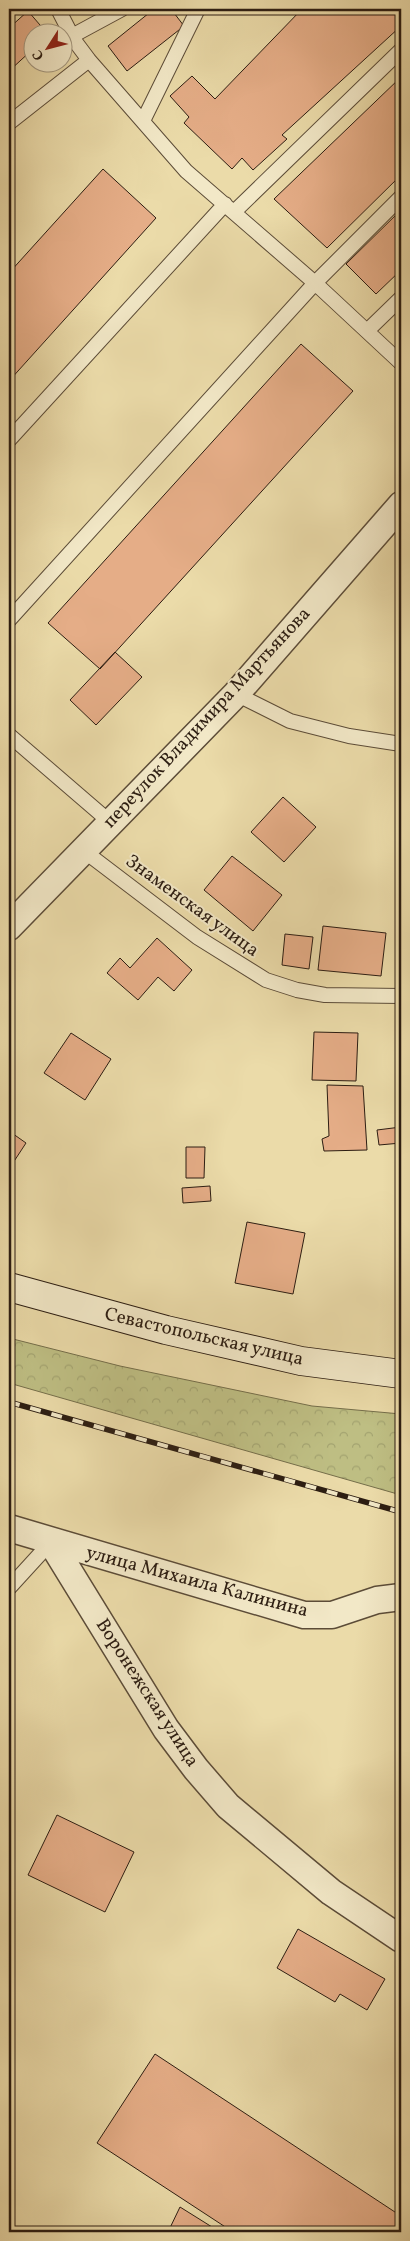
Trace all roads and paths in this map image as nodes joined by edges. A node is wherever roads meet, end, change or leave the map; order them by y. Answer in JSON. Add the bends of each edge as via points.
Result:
{"nodes":[{"id":1,"x":58,"y":9,"type":"edge"},
{"id":2,"x":122,"y":9,"type":"edge"},
{"id":3,"x":198,"y":9,"type":"edge"},
{"id":4,"x":65,"y":22,"type":"edge"},
{"id":5,"x":72,"y":36,"type":"joint"},
{"id":6,"x":401,"y":50,"type":"edge"},
{"id":7,"x":89,"y":60,"type":"junction"},
{"id":8,"x":143,"y":121,"type":"junction"},
{"id":9,"x":9,"y":124,"type":"edge"},
{"id":10,"x":401,"y":197,"type":"edge"},
{"id":11,"x":230,"y":208,"type":"junction"},
{"id":12,"x":314,"y":283,"type":"junction"},
{"id":13,"x":401,"y":298,"type":"edge"},
{"id":14,"x":367,"y":332,"type":"junction"},
{"id":15,"x":401,"y":363,"type":"edge"},
{"id":16,"x":9,"y":440,"type":"edge"},
{"id":17,"x":401,"y":506,"type":"edge"},
{"id":18,"x":9,"y":620,"type":"edge"},
{"id":19,"x":236,"y":694,"type":"junction"},
{"id":20,"x":9,"y":735,"type":"edge"},
{"id":21,"x":401,"y":744,"type":"edge"},
{"id":22,"x":110,"y":822,"type":"junction"},
{"id":23,"x":84,"y":851,"type":"junction"},
{"id":24,"x":9,"y":927,"type":"edge"},
{"id":25,"x":401,"y":996,"type":"edge"},
{"id":26,"x":9,"y":1287,"type":"edge"},
{"id":27,"x":401,"y":1374,"type":"edge"},
{"id":28,"x":9,"y":1528,"type":"edge"},
{"id":29,"x":51,"y":1542,"type":"junction"},
{"id":30,"x":9,"y":1588,"type":"edge"},
{"id":31,"x":401,"y":1597,"type":"edge"},
{"id":32,"x":401,"y":1939,"type":"edge"}],
"edges":[{"from":1,"to":4,"type":"lane"},
{"from":2,"to":5,"type":"lane"},
{"from":3,"to":8,"type":"lane"},
{"from":5,"to":7,"type":"lane"},
{"from":6,"to":11,"type":"lane"},
{"from":7,"to":8,"type":"lane"},
{"from":7,"to":9,"type":"lane"},
{"from":8,"to":11,"type":"lane","via":[[186,171]]},
{"from":10,"to":12,"type":"lane"},
{"from":11,"to":12,"type":"lane"},
{"from":11,"to":16,"type":"lane"},
{"from":12,"to":14,"type":"lane"},
{"from":12,"to":18,"type":"lane"},
{"from":13,"to":14,"type":"lane"},
{"from":14,"to":15,"type":"lane"},
{"from":17,"to":19,"type":"street","name":"переулок Владимира Мартьянова"},
{"from":19,"to":21,"type":"lane","via":[[290,721],[349,736]]},
{"from":19,"to":22,"type":"street","name":"переулок Владимира Мартьянова"},
{"from":20,"to":22,"type":"lane"},
{"from":22,"to":23,"type":"street","name":"переулок Владимира Мартьянова"},
{"from":23,"to":24,"type":"street","name":"переулок Владимира Мартьянова"},
{"from":23,"to":25,"type":"lane","name":"Знаменская улица","via":[[196,937],[266,980],[325,995]]},
{"from":26,"to":27,"type":"street","name":"Севастопольская улица","via":[[166,1330],[291,1359]]},
{"from":28,"to":29,"type":"street","name":"улица Михаила Калинина"},
{"from":29,"to":30,"type":"lane"},
{"from":29,"to":31,"type":"street","name":"улица Михаила Калинина","via":[[304,1615],[332,1615],[377,1600]]},
{"from":29,"to":32,"type":"street","name":"Воронежская улица","via":[[166,1729],[228,1806],[331,1892]]}]}
